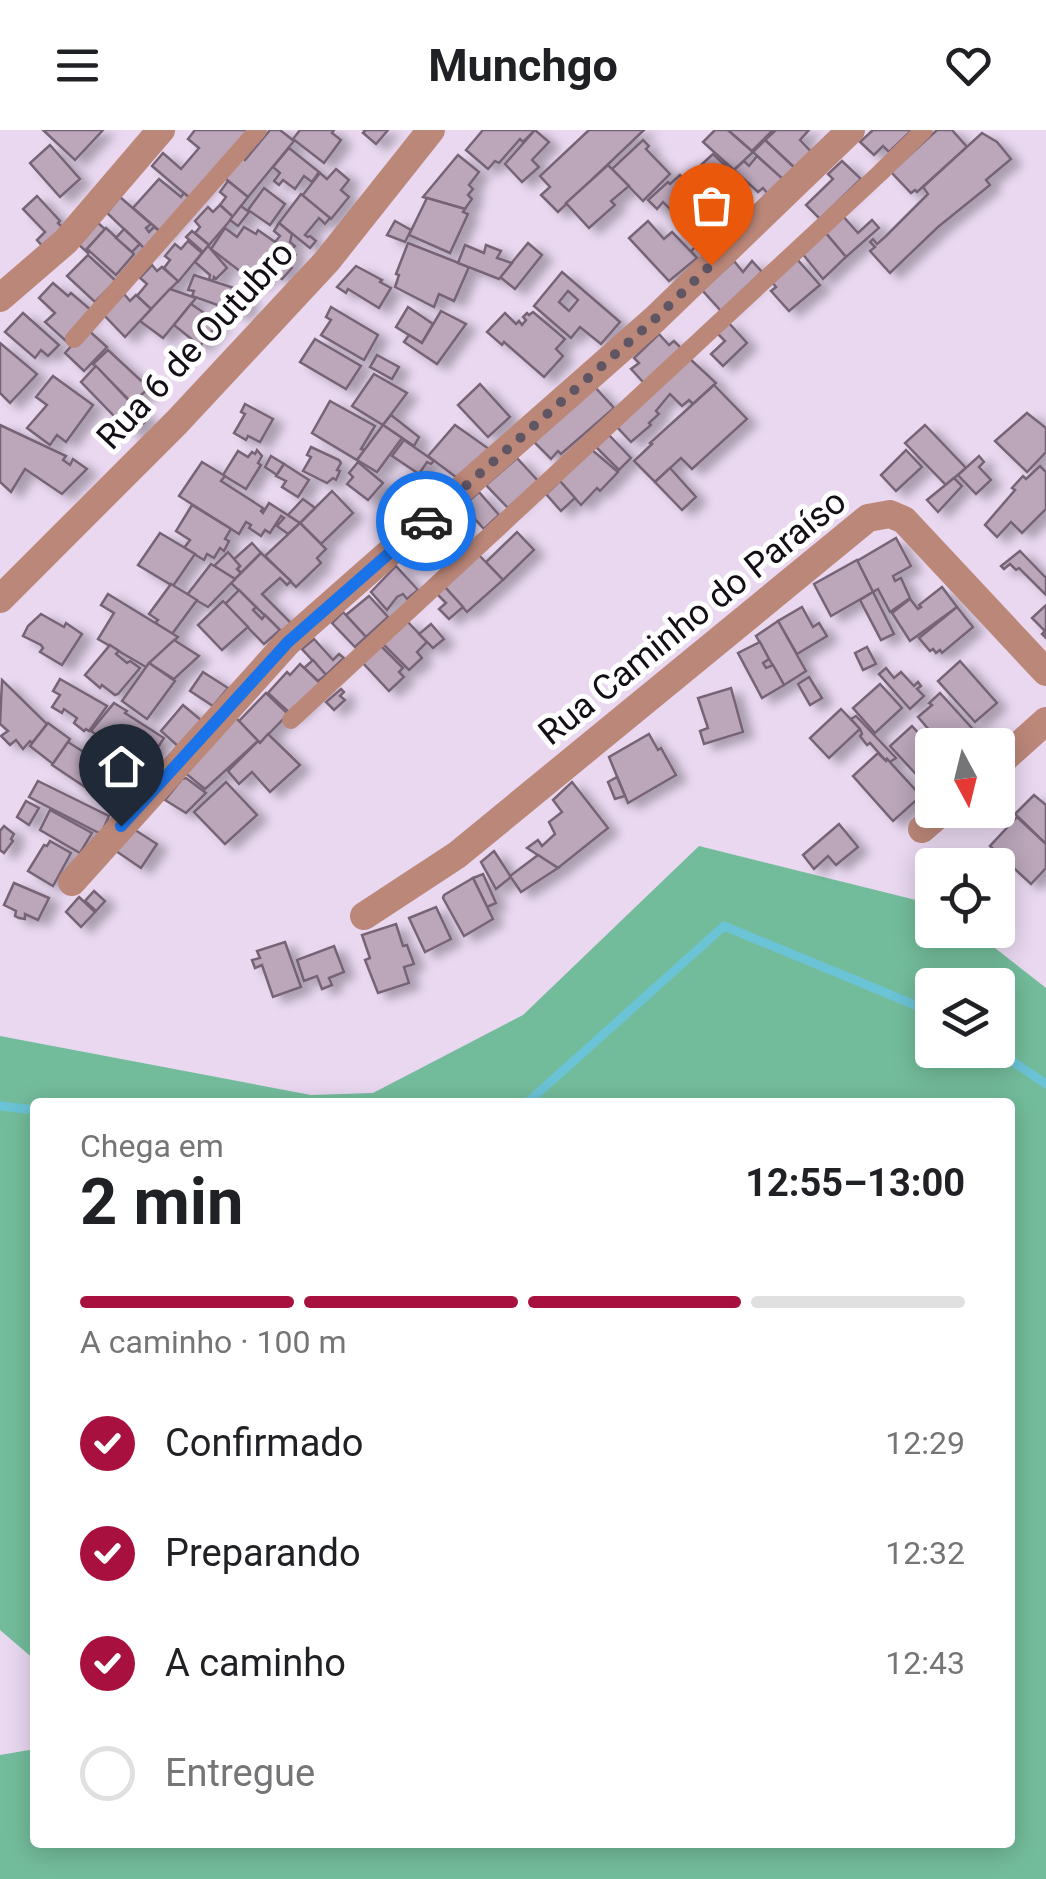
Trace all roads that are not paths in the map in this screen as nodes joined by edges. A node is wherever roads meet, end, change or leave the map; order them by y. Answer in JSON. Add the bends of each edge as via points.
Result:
{"nodes":[{"id":1,"x":161,"y":130,"type":"edge"},
{"id":2,"x":258,"y":130,"type":"edge"},
{"id":3,"x":431,"y":130,"type":"edge"},
{"id":4,"x":851,"y":130,"type":"edge"},
{"id":5,"x":924,"y":130,"type":"edge"},
{"id":6,"x":0,"y":298,"type":"edge"},
{"id":7,"x":74,"y":339,"type":"dead end"},
{"id":8,"x":0,"y":600,"type":"edge"},
{"id":9,"x":1046,"y":672,"type":"edge"},
{"id":10,"x":291,"y":720,"type":"dead end"},
{"id":11,"x":1046,"y":721,"type":"edge"},
{"id":12,"x":1015,"y":749,"type":"edge"},
{"id":13,"x":72,"y":882,"type":"dead end"},
{"id":14,"x":364,"y":916,"type":"dead end"}],
"edges":[{"from":1,"to":6,"type":"street","via":[[66,241]]},
{"from":2,"to":7,"type":"lane"},
{"from":3,"to":8,"type":"street","name":"Rua 6 de Outubro","via":[[327,261]]},
{"from":4,"to":13,"type":"street","via":[[655,319],[288,642]]},
{"from":5,"to":10,"type":"lane"},
{"from":9,"to":14,"type":"street","name":"Rua Caminho do Paraíso","via":[[904,520],[890,514],[868,518],[457,855]]},
{"from":11,"to":12,"type":"street"}]}
